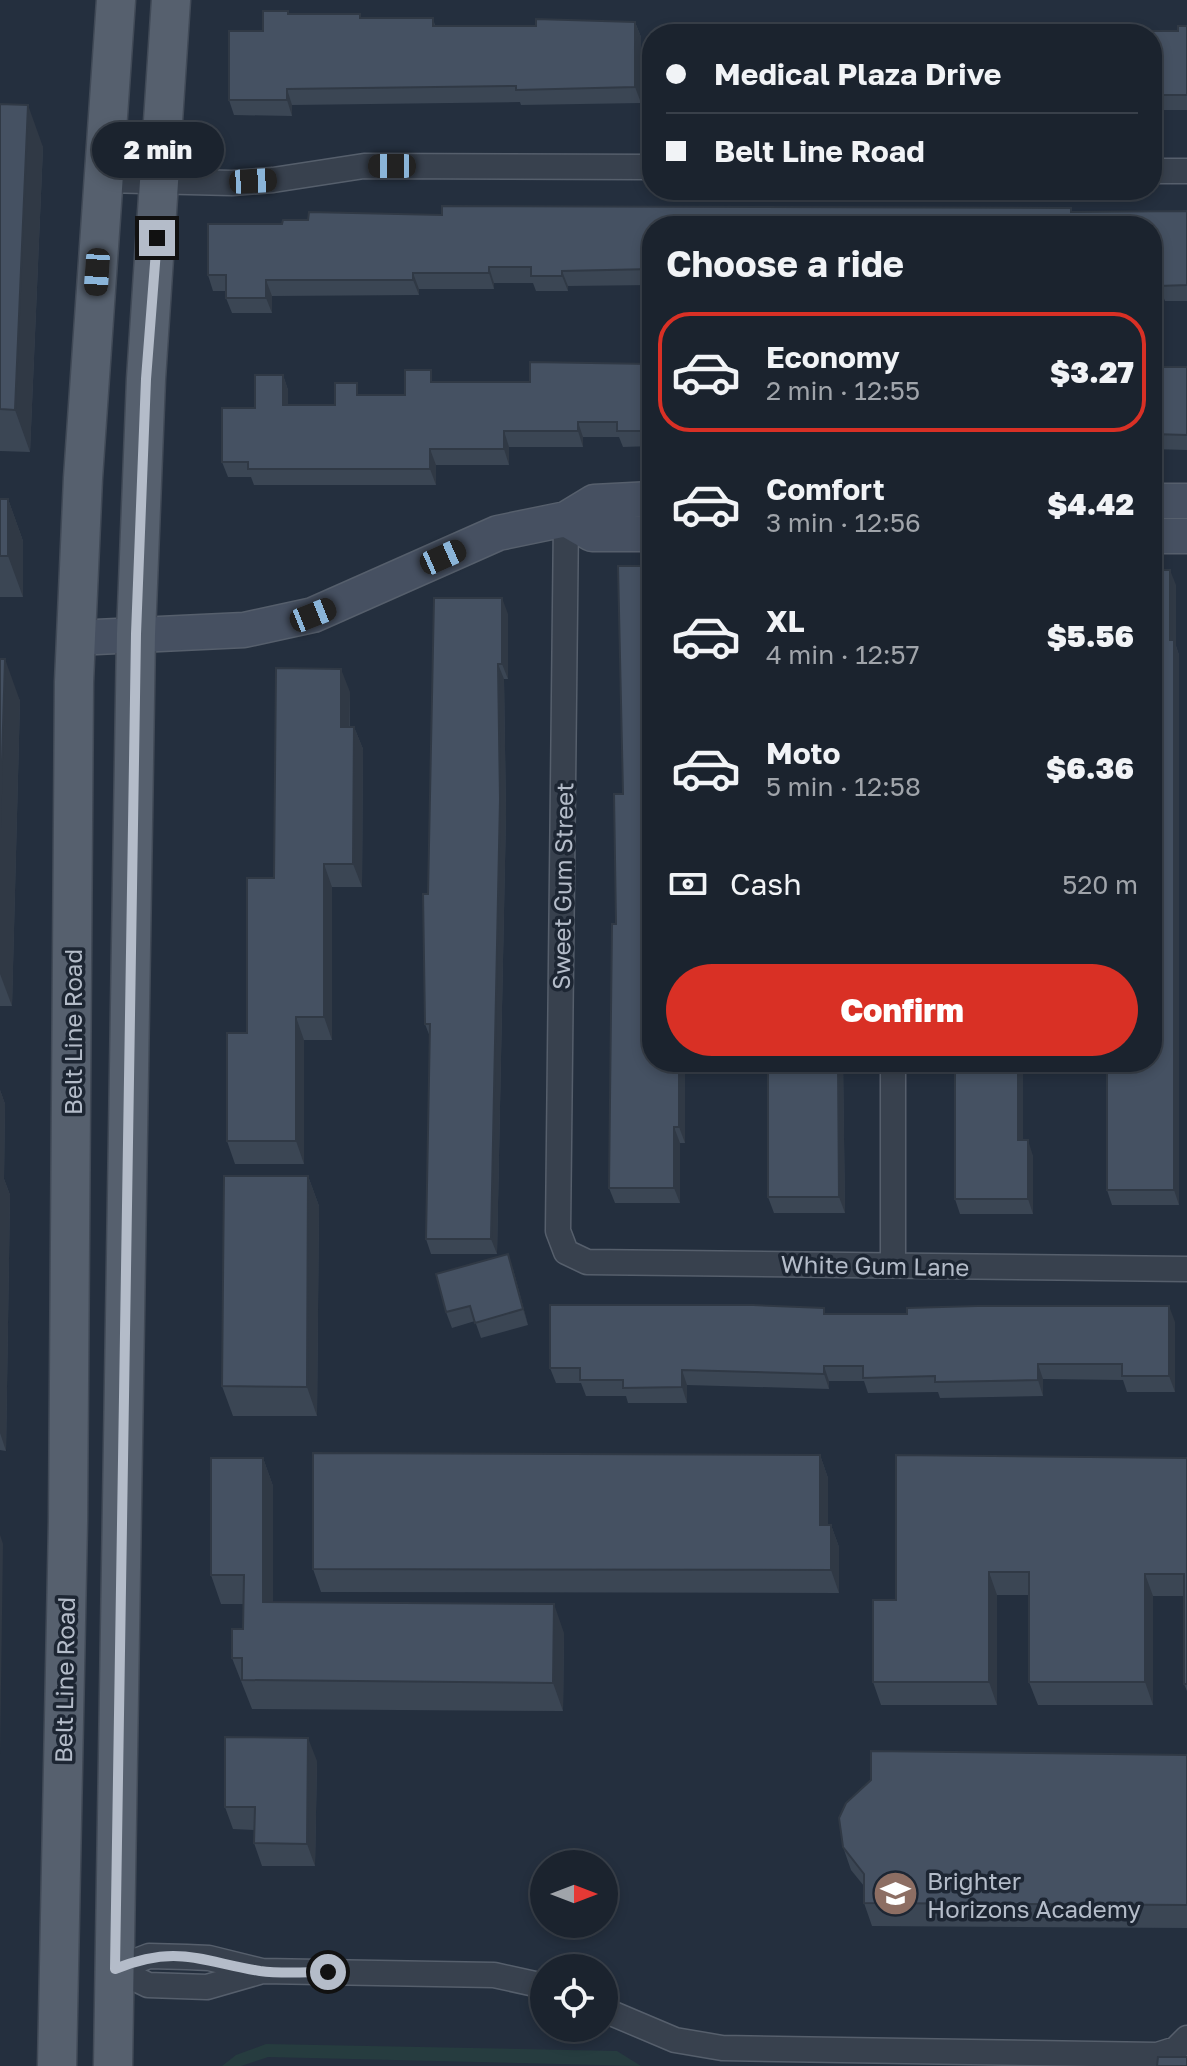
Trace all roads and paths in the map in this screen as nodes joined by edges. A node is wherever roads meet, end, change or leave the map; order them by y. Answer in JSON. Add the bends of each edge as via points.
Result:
{"nodes":[{"id":1,"x":116,"y":0,"type":"edge"},
{"id":2,"x":171,"y":0,"type":"edge"},
{"id":3,"x":642,"y":167,"type":"edge"},
{"id":4,"x":1162,"y":171,"type":"edge"},
{"id":5,"x":1187,"y":171,"type":"edge"},
{"id":6,"x":103,"y":180,"type":"junction"},
{"id":7,"x":161,"y":181,"type":"junction"},
{"id":8,"x":642,"y":500,"type":"edge"},
{"id":9,"x":1162,"y":501,"type":"edge"},
{"id":10,"x":1187,"y":501,"type":"edge"},
{"id":11,"x":566,"y":519,"type":"junction"},
{"id":12,"x":642,"y":534,"type":"edge"},
{"id":13,"x":1162,"y":536,"type":"edge"},
{"id":14,"x":1187,"y":536,"type":"edge"},
{"id":15,"x":136,"y":634,"type":"junction"},
{"id":16,"x":75,"y":638,"type":"junction"},
{"id":17,"x":893,"y":1072,"type":"edge"},
{"id":18,"x":566,"y":1252,"type":"joint"},
{"id":19,"x":893,"y":1265,"type":"junction"},
{"id":20,"x":1187,"y":1269,"type":"edge"},
{"id":21,"x":124,"y":1485,"type":"junction"},
{"id":22,"x":68,"y":1486,"type":"junction"},
{"id":23,"x":60,"y":1941,"type":"junction"},
{"id":24,"x":115,"y":1969,"type":"junction"},
{"id":25,"x":530,"y":1983,"type":"edge"},
{"id":26,"x":618,"y":2016,"type":"edge"},
{"id":27,"x":1187,"y":2038,"type":"edge"},
{"id":28,"x":57,"y":2066,"type":"edge"},
{"id":29,"x":113,"y":2066,"type":"edge"}],
"edges":[{"from":1,"to":6,"type":"main road","name":"Belt Line Road"},
{"from":2,"to":7,"type":"main road"},
{"from":3,"to":7,"type":"street","via":[[364,166],[273,180]]},
{"from":4,"to":5,"type":"street"},
{"from":6,"to":7,"type":"street"},
{"from":6,"to":16,"type":"main road","name":"Belt Line Road"},
{"from":7,"to":15,"type":"main road","via":[[146,379]]},
{"from":8,"to":11,"type":"street","via":[[594,502]]},
{"from":9,"to":10,"type":"street"},
{"from":11,"to":12,"type":"street","via":[[592,534]]},
{"from":11,"to":15,"type":"street","via":[[498,533],[313,615],[244,630]]},
{"from":11,"to":18,"type":"street","name":"Sweet Gum Street","via":[[558,1231]]},
{"from":13,"to":14,"type":"street"},
{"from":15,"to":16,"type":"street"},
{"from":15,"to":21,"type":"main road"},
{"from":16,"to":22,"type":"main road","name":"Belt Line Road"},
{"from":17,"to":19,"type":"street"},
{"from":18,"to":19,"type":"street","name":"White Gum Lane","via":[[587,1262]]},
{"from":19,"to":20,"type":"street","name":"White Gum Lane"},
{"from":21,"to":22,"type":"main road"},
{"from":21,"to":24,"type":"main road"},
{"from":22,"to":23,"type":"main road","name":"Belt Line Road"},
{"from":23,"to":24,"type":"main road"},
{"from":23,"to":28,"type":"main road","name":"Belt Line Road"},
{"from":24,"to":25,"type":"street","via":[[148,1985],[207,1987],[262,1971],[494,1975]]},
{"from":24,"to":29,"type":"main road"},
{"from":26,"to":27,"type":"street","via":[[675,2040],[722,2048],[1157,2055],[1176,2049]]}]}
